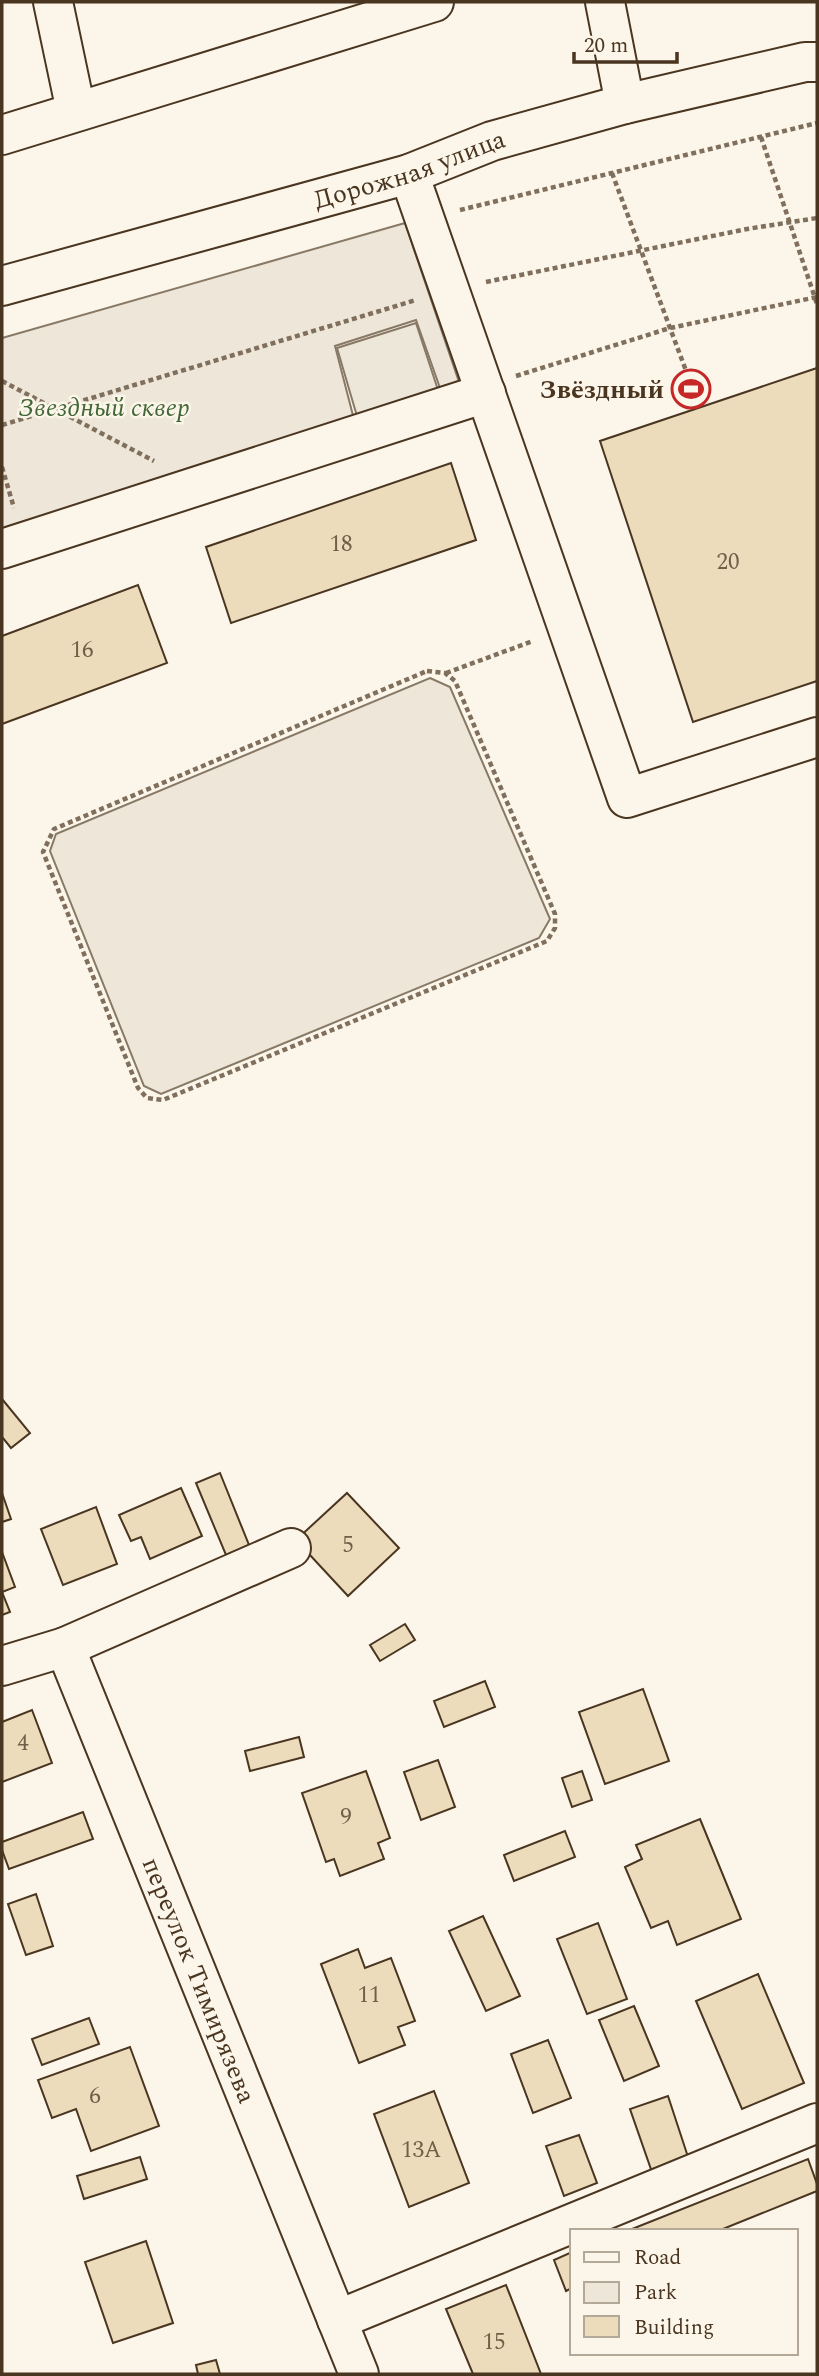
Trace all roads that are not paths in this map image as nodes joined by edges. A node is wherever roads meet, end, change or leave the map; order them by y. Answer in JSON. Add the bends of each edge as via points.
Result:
{"nodes":[{"id":1,"x":54,"y":2,"type":"edge"},
{"id":2,"x":435,"y":2,"type":"edge"},
{"id":3,"x":605,"y":2,"type":"edge"},
{"id":4,"x":817,"y":62,"type":"edge"},
{"id":5,"x":625,"y":104,"type":"junction"},
{"id":6,"x":76,"y":111,"type":"junction"},
{"id":7,"x":2,"y":135,"type":"edge"},
{"id":8,"x":409,"y":174,"type":"junction"},
{"id":9,"x":2,"y":286,"type":"edge"},
{"id":10,"x":499,"y":385,"type":"junction"},
{"id":11,"x":2,"y":549,"type":"edge"},
{"id":12,"x":817,"y":737,"type":"edge"},
{"id":13,"x":290,"y":1548,"type":"dead end"},
{"id":14,"x":65,"y":1647,"type":"junction"},
{"id":15,"x":2,"y":1666,"type":"edge"},
{"id":16,"x":817,"y":2123,"type":"edge"},
{"id":17,"x":337,"y":2320,"type":"junction"},
{"id":18,"x":359,"y":2374,"type":"edge"}],
"edges":[{"from":1,"to":6,"type":"street"},
{"from":2,"to":6,"type":"street"},
{"from":3,"to":5,"type":"street"},
{"from":4,"to":5,"type":"street","name":"Дорожная улица"},
{"from":5,"to":8,"type":"street","name":"Дорожная улица","via":[[492,141]]},
{"from":6,"to":7,"type":"street"},
{"from":8,"to":9,"type":"street","name":"Дорожная улица"},
{"from":8,"to":10,"type":"street","via":[[450,290]]},
{"from":10,"to":11,"type":"street"},
{"from":10,"to":12,"type":"street","via":[[568,629],[627,798]]},
{"from":13,"to":14,"type":"street"},
{"from":14,"to":15,"type":"street"},
{"from":14,"to":17,"type":"street","name":"переулок Тимирязева"},
{"from":16,"to":17,"type":"street"},
{"from":17,"to":18,"type":"street","name":"переулок Тимирязева"}]}
